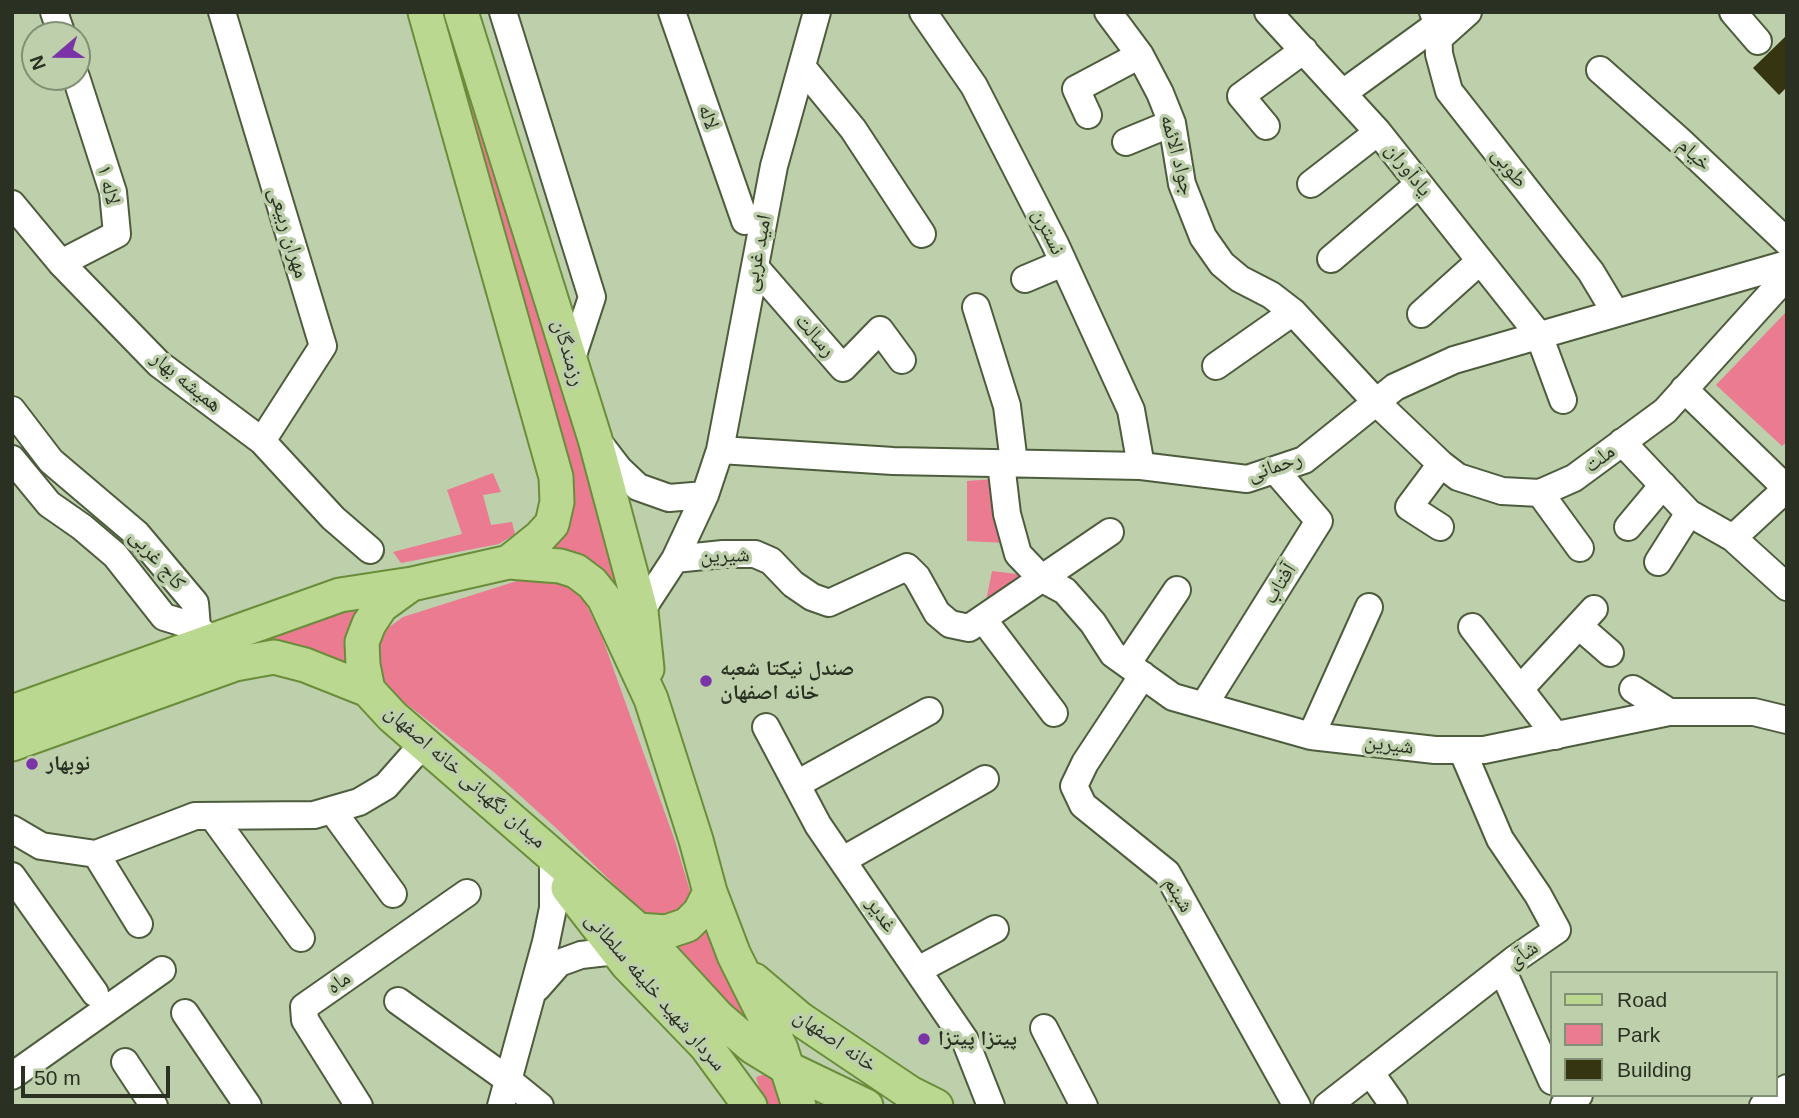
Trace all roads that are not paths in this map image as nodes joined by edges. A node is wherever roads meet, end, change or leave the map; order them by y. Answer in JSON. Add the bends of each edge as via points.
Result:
{"nodes":[{"id":1,"x":222,"y":12,"type":"edge"},
{"id":2,"x":425,"y":12,"type":"edge"},
{"id":3,"x":461,"y":12,"type":"edge"},
{"id":4,"x":503,"y":12,"type":"edge"},
{"id":5,"x":672,"y":12,"type":"edge"},
{"id":6,"x":817,"y":12,"type":"edge"},
{"id":7,"x":923,"y":12,"type":"edge"},
{"id":8,"x":1108,"y":12,"type":"edge"},
{"id":9,"x":1268,"y":12,"type":"edge"},
{"id":10,"x":1468,"y":12,"type":"edge"},
{"id":11,"x":1733,"y":12,"type":"edge"},
{"id":12,"x":1437,"y":25,"type":"edge"},
{"id":13,"x":1758,"y":41,"type":"dead end"},
{"id":14,"x":1304,"y":50,"type":"junction"},
{"id":15,"x":1140,"y":55,"type":"junction"},
{"id":16,"x":803,"y":68,"type":"junction"},
{"id":17,"x":1600,"y":70,"type":"dead end"},
{"id":18,"x":81,"y":91,"type":"edge"},
{"id":19,"x":1343,"y":93,"type":"junction"},
{"id":20,"x":1088,"y":115,"type":"dead end"},
{"id":21,"x":1172,"y":123,"type":"junction"},
{"id":22,"x":1266,"y":126,"type":"dead end"},
{"id":23,"x":1378,"y":132,"type":"junction"},
{"id":24,"x":1126,"y":142,"type":"dead end"},
{"id":25,"x":1311,"y":184,"type":"dead end"},
{"id":26,"x":1419,"y":184,"type":"junction"},
{"id":27,"x":12,"y":204,"type":"edge"},
{"id":28,"x":745,"y":221,"type":"dead end"},
{"id":29,"x":922,"y":234,"type":"dead end"},
{"id":30,"x":1787,"y":242,"type":"edge"},
{"id":31,"x":1331,"y":259,"type":"dead end"},
{"id":32,"x":1480,"y":261,"type":"junction"},
{"id":33,"x":61,"y":262,"type":"junction"},
{"id":34,"x":1063,"y":263,"type":"junction"},
{"id":35,"x":1787,"y":264,"type":"edge"},
{"id":36,"x":756,"y":268,"type":"junction"},
{"id":37,"x":1787,"y":276,"type":"edge"},
{"id":38,"x":1026,"y":279,"type":"dead end"},
{"id":39,"x":976,"y":307,"type":"dead end"},
{"id":40,"x":1615,"y":312,"type":"junction"},
{"id":41,"x":1293,"y":313,"type":"junction"},
{"id":42,"x":1421,"y":314,"type":"dead end"},
{"id":43,"x":1539,"y":334,"type":"junction"},
{"id":44,"x":902,"y":360,"type":"dead end"},
{"id":45,"x":571,"y":361,"type":"junction"},
{"id":46,"x":1216,"y":366,"type":"dead end"},
{"id":47,"x":1684,"y":389,"type":"junction"},
{"id":48,"x":1563,"y":400,"type":"dead end"},
{"id":49,"x":1377,"y":403,"type":"junction"},
{"id":50,"x":12,"y":410,"type":"edge"},
{"id":51,"x":595,"y":439,"type":"junction"},
{"id":52,"x":262,"y":441,"type":"junction"},
{"id":53,"x":1622,"y":442,"type":"junction"},
{"id":54,"x":720,"y":450,"type":"junction"},
{"id":55,"x":12,"y":459,"type":"edge"},
{"id":56,"x":1008,"y":463,"type":"junction"},
{"id":57,"x":1441,"y":464,"type":"junction"},
{"id":58,"x":1141,"y":466,"type":"junction"},
{"id":59,"x":1275,"y":470,"type":"junction"},
{"id":60,"x":1663,"y":485,"type":"junction"},
{"id":61,"x":1787,"y":489,"type":"edge"},
{"id":62,"x":1540,"y":493,"type":"junction"},
{"id":63,"x":705,"y":495,"type":"junction"},
{"id":64,"x":1689,"y":513,"type":"junction"},
{"id":65,"x":1440,"y":527,"type":"dead end"},
{"id":66,"x":1628,"y":527,"type":"dead end"},
{"id":67,"x":1110,"y":532,"type":"dead end"},
{"id":68,"x":1733,"y":538,"type":"junction"},
{"id":69,"x":1580,"y":548,"type":"dead end"},
{"id":70,"x":370,"y":550,"type":"dead end"},
{"id":71,"x":675,"y":559,"type":"junction"},
{"id":72,"x":509,"y":562,"type":"junction"},
{"id":73,"x":1658,"y":562,"type":"dead end"},
{"id":74,"x":1041,"y":578,"type":"junction"},
{"id":75,"x":412,"y":584,"type":"junction"},
{"id":76,"x":1787,"y":587,"type":"edge"},
{"id":77,"x":1177,"y":590,"type":"dead end"},
{"id":78,"x":1369,"y":607,"type":"dead end"},
{"id":79,"x":641,"y":611,"type":"junction"},
{"id":80,"x":983,"y":619,"type":"junction"},
{"id":81,"x":1472,"y":627,"type":"dead end"},
{"id":82,"x":215,"y":644,"type":"junction"},
{"id":83,"x":1610,"y":653,"type":"dead end"},
{"id":84,"x":1135,"y":670,"type":"junction"},
{"id":85,"x":1521,"y":688,"type":"junction"},
{"id":86,"x":1633,"y":689,"type":"dead end"},
{"id":87,"x":368,"y":690,"type":"junction"},
{"id":88,"x":651,"y":699,"type":"junction"},
{"id":89,"x":17,"y":703,"type":"edge"},
{"id":90,"x":1204,"y":705,"type":"junction"},
{"id":91,"x":929,"y":711,"type":"dead end"},
{"id":92,"x":1669,"y":712,"type":"junction"},
{"id":93,"x":1054,"y":713,"type":"dead end"},
{"id":94,"x":1787,"y":720,"type":"edge"},
{"id":95,"x":766,"y":727,"type":"dead end"},
{"id":96,"x":1311,"y":736,"type":"junction"},
{"id":97,"x":1556,"y":736,"type":"junction"},
{"id":98,"x":424,"y":743,"type":"junction"},
{"id":99,"x":12,"y":744,"type":"edge"},
{"id":100,"x":1462,"y":751,"type":"junction"},
{"id":101,"x":985,"y":779,"type":"dead end"},
{"id":102,"x":797,"y":784,"type":"junction"},
{"id":103,"x":332,"y":810,"type":"junction"},
{"id":104,"x":213,"y":817,"type":"junction"},
{"id":105,"x":12,"y":829,"type":"edge"},
{"id":106,"x":96,"y":854,"type":"junction"},
{"id":107,"x":546,"y":855,"type":"junction"},
{"id":108,"x":843,"y":860,"type":"junction"},
{"id":109,"x":12,"y":876,"type":"edge"},
{"id":110,"x":710,"y":892,"type":"junction"},
{"id":111,"x":467,"y":893,"type":"dead end"},
{"id":112,"x":393,"y":894,"type":"dead end"},
{"id":113,"x":139,"y":924,"type":"dead end"},
{"id":114,"x":995,"y":929,"type":"dead end"},
{"id":115,"x":301,"y":938,"type":"dead end"},
{"id":116,"x":627,"y":941,"type":"junction"},
{"id":117,"x":740,"y":967,"type":"junction"},
{"id":118,"x":1502,"y":969,"type":"junction"},
{"id":119,"x":918,"y":970,"type":"junction"},
{"id":120,"x":163,"y":971,"type":"dead end"},
{"id":121,"x":533,"y":992,"type":"junction"},
{"id":122,"x":95,"y":993,"type":"dead end"},
{"id":123,"x":398,"y":1001,"type":"dead end"},
{"id":124,"x":185,"y":1013,"type":"dead end"},
{"id":125,"x":1044,"y":1028,"type":"dead end"},
{"id":126,"x":125,"y":1062,"type":"dead end"},
{"id":127,"x":1550,"y":1067,"type":"edge"},
{"id":128,"x":789,"y":1069,"type":"junction"},
{"id":129,"x":1370,"y":1072,"type":"junction"},
{"id":130,"x":12,"y":1076,"type":"edge"},
{"id":131,"x":501,"y":1098,"type":"edge"},
{"id":132,"x":154,"y":1106,"type":"edge"},
{"id":133,"x":248,"y":1106,"type":"edge"},
{"id":134,"x":359,"y":1106,"type":"edge"},
{"id":135,"x":540,"y":1106,"type":"edge"},
{"id":136,"x":750,"y":1106,"type":"edge"},
{"id":137,"x":799,"y":1106,"type":"edge"},
{"id":138,"x":866,"y":1106,"type":"edge"},
{"id":139,"x":936,"y":1106,"type":"edge"},
{"id":140,"x":991,"y":1106,"type":"edge"},
{"id":141,"x":1084,"y":1106,"type":"edge"},
{"id":142,"x":1297,"y":1106,"type":"edge"},
{"id":143,"x":1326,"y":1106,"type":"edge"},
{"id":144,"x":1394,"y":1106,"type":"edge"}],
"edges":[{"from":1,"to":52,"type":"street","name":"مهران ربیعی","via":[[323,346]]},
{"from":2,"to":72,"type":"main road","via":[[556,477],[552,524]]},
{"from":3,"to":45,"type":"main road","name":"رزمندگان"},
{"from":4,"to":45,"type":"street","via":[[592,297]]},
{"from":5,"to":28,"type":"street","name":"لاله"},
{"from":6,"to":16,"type":"street","name":"امید غربی"},
{"from":7,"to":34,"type":"street","name":"نسترن","via":[[974,86]]},
{"from":8,"to":15,"type":"street","name":"جواد الائمه"},
{"from":9,"to":14,"type":"street","name":"یادآوران"},
{"from":10,"to":12,"type":"street"},
{"from":11,"to":13,"type":"street"},
{"from":12,"to":19,"type":"street"},
{"from":12,"to":40,"type":"street","name":"طوبی","via":[[1448,91],[1591,272]]},
{"from":14,"to":19,"type":"street","name":"یادآوران"},
{"from":14,"to":22,"type":"street","via":[[1241,96]]},
{"from":15,"to":20,"type":"street","via":[[1076,89]]},
{"from":15,"to":21,"type":"street","name":"جواد الائمه"},
{"from":16,"to":29,"type":"street","via":[[853,129]]},
{"from":16,"to":36,"type":"street","name":"امید غربی","via":[[774,166]]},
{"from":17,"to":30,"type":"street","name":"خیام"},
{"from":18,"to":33,"type":"street","name":"لاله ۱","via":[[113,192],[117,234]]},
{"from":19,"to":23,"type":"street","name":"یادآوران"},
{"from":21,"to":24,"type":"street"},
{"from":21,"to":41,"type":"street","name":"جواد الائمه","via":[[1182,184],[1203,237],[1222,264]]},
{"from":23,"to":25,"type":"street"},
{"from":23,"to":26,"type":"street","name":"یادآوران"},
{"from":26,"to":31,"type":"street"},
{"from":26,"to":32,"type":"street","name":"یادآوران"},
{"from":27,"to":33,"type":"street","name":"همیشه بهار"},
{"from":32,"to":42,"type":"street"},
{"from":32,"to":43,"type":"street","name":"یادآوران"},
{"from":33,"to":52,"type":"street","name":"همیشه بهار","via":[[159,364]]},
{"from":34,"to":38,"type":"street"},
{"from":34,"to":58,"type":"street","name":"نسترن","via":[[1131,411]]},
{"from":35,"to":40,"type":"street","name":"رحمانی"},
{"from":36,"to":44,"type":"street","name":"رسالت","via":[[843,368],[880,330]]},
{"from":36,"to":54,"type":"street","name":"امید غربی"},
{"from":37,"to":47,"type":"street","name":"ملت"},
{"from":39,"to":56,"type":"street","name":"شیرین","via":[[1007,406]]},
{"from":40,"to":43,"type":"street","name":"رحمانی"},
{"from":41,"to":46,"type":"street"},
{"from":41,"to":49,"type":"street","name":"جواد الائمه"},
{"from":43,"to":48,"type":"street","name":"یادآوران"},
{"from":43,"to":49,"type":"street","name":"رحمانی","via":[[1454,360],[1395,387]]},
{"from":45,"to":51,"type":"main road","name":"رزمندگان"},
{"from":47,"to":53,"type":"street","name":"ملت","via":[[1665,411]]},
{"from":47,"to":61,"type":"street"},
{"from":49,"to":57,"type":"street","name":"ملت"},
{"from":49,"to":59,"type":"street","name":"رحمانی","via":[[1304,460]]},
{"from":50,"to":82,"type":"street","name":"کاج غربی","via":[[51,461],[137,534],[195,603]]},
{"from":51,"to":63,"type":"street","via":[[638,487],[669,498]]},
{"from":51,"to":79,"type":"main road","name":"رزمندگان"},
{"from":52,"to":70,"type":"street","name":"همیشه بهار","via":[[332,518]]},
{"from":53,"to":60,"type":"street"},
{"from":53,"to":62,"type":"street","name":"ملت","via":[[1574,478]]},
{"from":54,"to":56,"type":"street","name":"رحمانی"},
{"from":54,"to":63,"type":"street","name":"امید غربی"},
{"from":55,"to":82,"type":"street","name":"کاج غربی","via":[[49,504],[115,555],[164,617]]},
{"from":56,"to":58,"type":"street","name":"رحمانی"},
{"from":56,"to":74,"type":"street","name":"شیرین","via":[[1007,514],[1018,554]]},
{"from":57,"to":62,"type":"street","name":"ملت","via":[[1458,477],[1503,491]]},
{"from":57,"to":65,"type":"street","via":[[1409,507]]},
{"from":58,"to":59,"type":"street","name":"رحمانی","via":[[1247,480]]},
{"from":59,"to":90,"type":"street","name":"آفتاب","via":[[1319,521]]},
{"from":60,"to":64,"type":"street"},
{"from":60,"to":66,"type":"street"},
{"from":61,"to":68,"type":"street"},
{"from":62,"to":69,"type":"street"},
{"from":63,"to":71,"type":"street","name":"امید غربی"},
{"from":64,"to":68,"type":"street"},
{"from":64,"to":73,"type":"street"},
{"from":67,"to":74,"type":"street"},
{"from":68,"to":76,"type":"street"},
{"from":71,"to":79,"type":"street","name":"امید غربی"},
{"from":71,"to":80,"type":"street","name":"شیرین","via":[[755,554],[771,561],[812,597],[829,603],[908,567],[950,624],[969,628]]},
{"from":72,"to":75,"type":"main road","name":"میدان نگهبانی خانه اصفهان"},
{"from":72,"to":88,"type":"main road","name":"میدان نگهبانی خانه اصفهان","via":[[561,566],[592,583],[604,598]]},
{"from":74,"to":80,"type":"street","name":"شیرین"},
{"from":74,"to":84,"type":"street","name":"شیرین","via":[[1065,591],[1113,654]]},
{"from":75,"to":82,"type":"main road","via":[[340,595]]},
{"from":75,"to":87,"type":"main road","name":"میدان نگهبانی خانه اصفهان","via":[[381,606],[369,624],[362,642]]},
{"from":77,"to":84,"type":"street"},
{"from":78,"to":96,"type":"street"},
{"from":79,"to":88,"type":"main road","name":"رزمندگان"},
{"from":80,"to":93,"type":"street"},
{"from":81,"to":85,"type":"street"},
{"from":82,"to":87,"type":"main road","via":[[305,665]]},
{"from":82,"to":89,"type":"main road"},
{"from":82,"to":99,"type":"main road"},
{"from":83,"to":85,"type":"street","via":[[1586,618]]},
{"from":84,"to":90,"type":"street","name":"شیرین","via":[[1173,697]]},
{"from":84,"to":142,"type":"street","name":"شبنم","via":[[1074,786],[1083,805],[1167,873]]},
{"from":85,"to":97,"type":"street"},
{"from":86,"to":92,"type":"street"},
{"from":87,"to":98,"type":"main road","name":"میدان نگهبانی خانه اصفهان"},
{"from":88,"to":110,"type":"main road","name":"میدان نگهبانی خانه اصفهان"},
{"from":90,"to":96,"type":"street","name":"شیرین"},
{"from":91,"to":102,"type":"street"},
{"from":92,"to":94,"type":"street","name":"شیرین","via":[[1754,712]]},
{"from":92,"to":97,"type":"street","name":"شیرین"},
{"from":95,"to":102,"type":"street","name":"غدیر"},
{"from":96,"to":100,"type":"street","name":"شیرین"},
{"from":97,"to":100,"type":"street","name":"شیرین"},
{"from":98,"to":103,"type":"street","via":[[386,786],[359,802]]},
{"from":98,"to":107,"type":"main road","name":"میدان نگهبانی خانه اصفهان"},
{"from":100,"to":118,"type":"street","name":"شآی","via":[[1500,839],[1558,930]]},
{"from":101,"to":108,"type":"street"},
{"from":102,"to":108,"type":"street","name":"غدیر"},
{"from":103,"to":104,"type":"street","via":[[314,815]]},
{"from":103,"to":112,"type":"street"},
{"from":104,"to":106,"type":"street","via":[[195,816]]},
{"from":104,"to":115,"type":"street"},
{"from":105,"to":106,"type":"street","via":[[41,846]]},
{"from":106,"to":113,"type":"street"},
{"from":107,"to":116,"type":"main road","name":"میدان نگهبانی خانه اصفهان"},
{"from":107,"to":121,"type":"street","via":[[553,908]]},
{"from":108,"to":119,"type":"street","name":"غدیر"},
{"from":109,"to":122,"type":"street"},
{"from":110,"to":116,"type":"main road","via":[[687,925]]},
{"from":110,"to":117,"type":"main road","name":"میدان نگهبانی خانه اصفهان"},
{"from":111,"to":134,"type":"street","name":"ماه","via":[[304,1007],[305,1020]]},
{"from":114,"to":119,"type":"street"},
{"from":116,"to":121,"type":"street","via":[[559,963]]},
{"from":116,"to":128,"type":"main road","name":"میدان نگهبانی خانه اصفهان","via":[[753,1047]]},
{"from":116,"to":136,"type":"main road","name":"سردار شهید خلیفه سلطانی"},
{"from":117,"to":128,"type":"main road","name":"میدان نگهبانی خانه اصفهان"},
{"from":117,"to":139,"type":"main road","name":"خانه اصفهان","via":[[800,1019]]},
{"from":118,"to":127,"type":"street"},
{"from":118,"to":129,"type":"street","name":"شآی"},
{"from":119,"to":140,"type":"street","name":"غدیر","via":[[965,1040]]},
{"from":120,"to":130,"type":"street"},
{"from":121,"to":131,"type":"street"},
{"from":123,"to":131,"type":"street"},
{"from":124,"to":133,"type":"street"},
{"from":125,"to":141,"type":"street"},
{"from":126,"to":132,"type":"street"},
{"from":128,"to":137,"type":"main road"},
{"from":128,"to":138,"type":"main road","name":"خانه اصفهان"},
{"from":129,"to":143,"type":"street","name":"شآی"},
{"from":129,"to":144,"type":"street"},
{"from":131,"to":135,"type":"street"}]}
